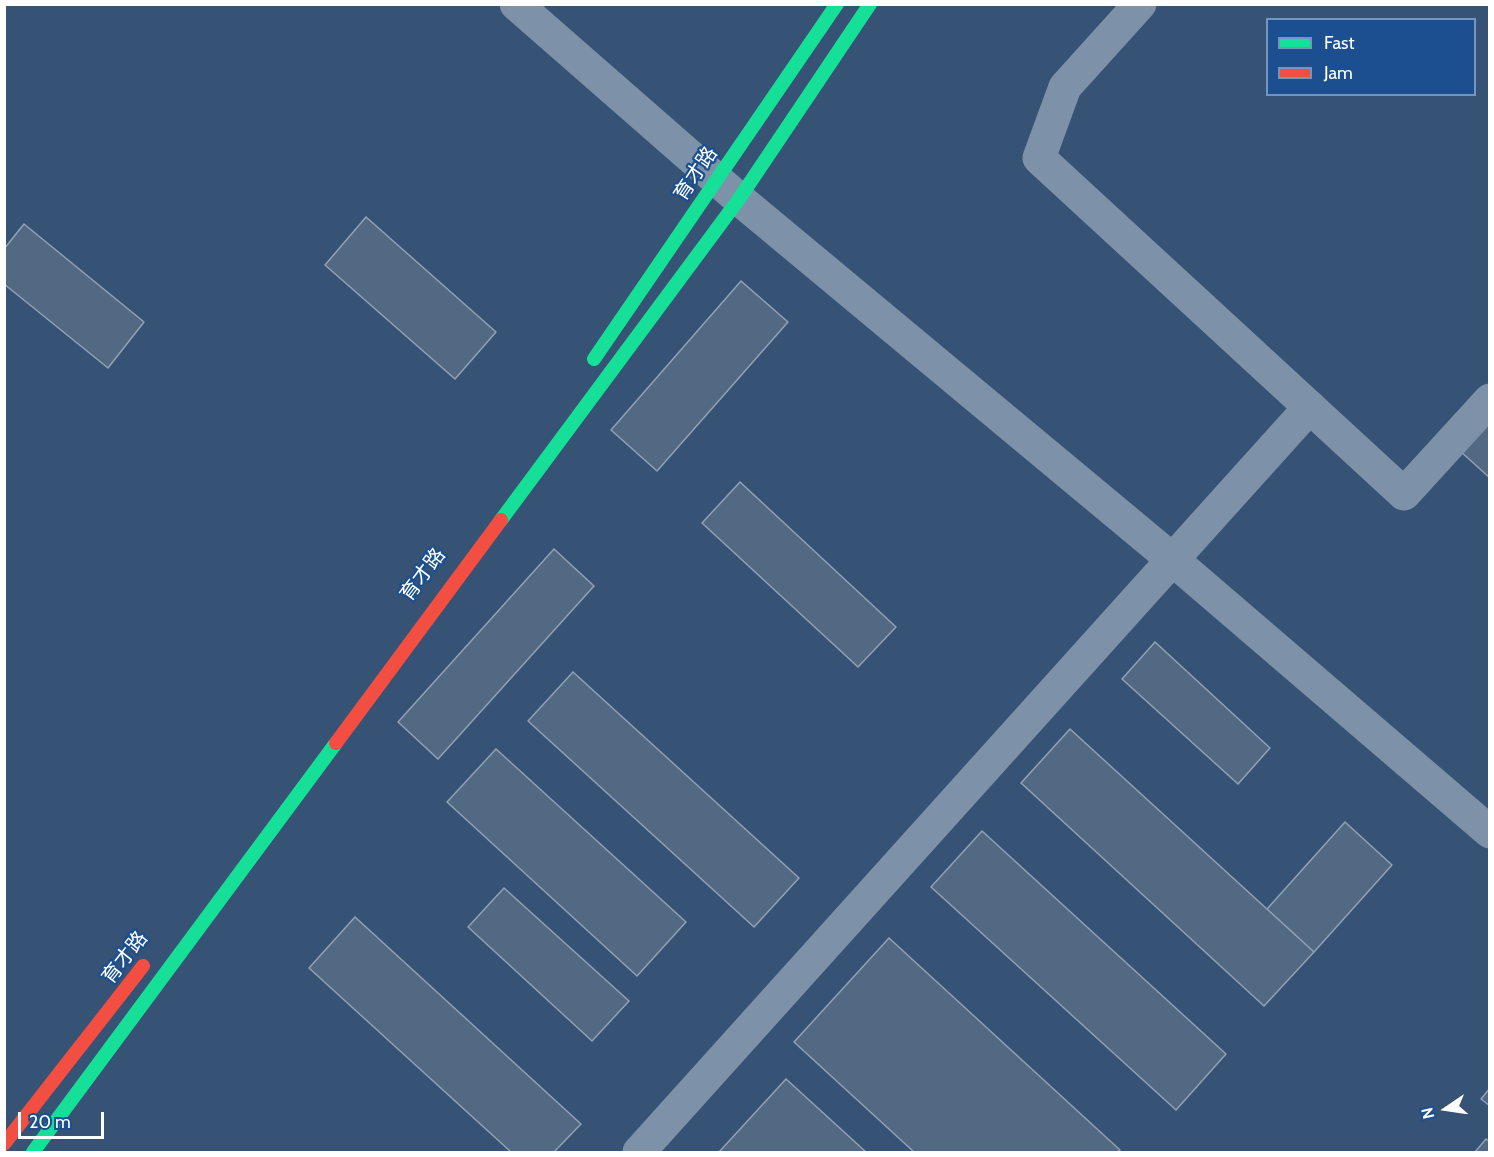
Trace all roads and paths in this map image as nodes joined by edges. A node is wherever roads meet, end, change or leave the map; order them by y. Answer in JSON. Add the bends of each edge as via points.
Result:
{"nodes":[{"id":1,"x":516,"y":4,"type":"edge"},
{"id":2,"x":837,"y":4,"type":"edge"},
{"id":3,"x":870,"y":4,"type":"edge"},
{"id":4,"x":1140,"y":4,"type":"edge"},
{"id":5,"x":728,"y":189,"type":"junction"},
{"id":6,"x":590,"y":366,"type":"dead end"},
{"id":7,"x":1490,"y":400,"type":"edge"},
{"id":8,"x":1310,"y":407,"type":"junction"},
{"id":9,"x":503,"y":495,"type":"dead end"},
{"id":10,"x":1173,"y":560,"type":"junction"},
{"id":11,"x":348,"y":704,"type":"dead end"},
{"id":12,"x":1490,"y":832,"type":"edge"},
{"id":13,"x":151,"y":957,"type":"dead end"},
{"id":14,"x":4,"y":1144,"type":"edge"},
{"id":15,"x":33,"y":1152,"type":"edge"},
{"id":16,"x":639,"y":1152,"type":"edge"}],
"edges":[{"from":1,"to":5,"type":"street"},
{"from":2,"to":5,"type":"street","name":"育才路"},
{"from":3,"to":5,"type":"street"},
{"from":4,"to":8,"type":"street","via":[[1065,87],[1039,158]]},
{"from":5,"to":6,"type":"street","name":"育才路"},
{"from":5,"to":10,"type":"street"},
{"from":5,"to":15,"type":"street"},
{"from":7,"to":8,"type":"street","via":[[1404,494]]},
{"from":8,"to":10,"type":"street"},
{"from":9,"to":11,"type":"street","name":"育才路","via":[[450,573]]},
{"from":10,"to":12,"type":"street"},
{"from":10,"to":16,"type":"street"},
{"from":13,"to":14,"type":"street","name":"育才路"}]}
